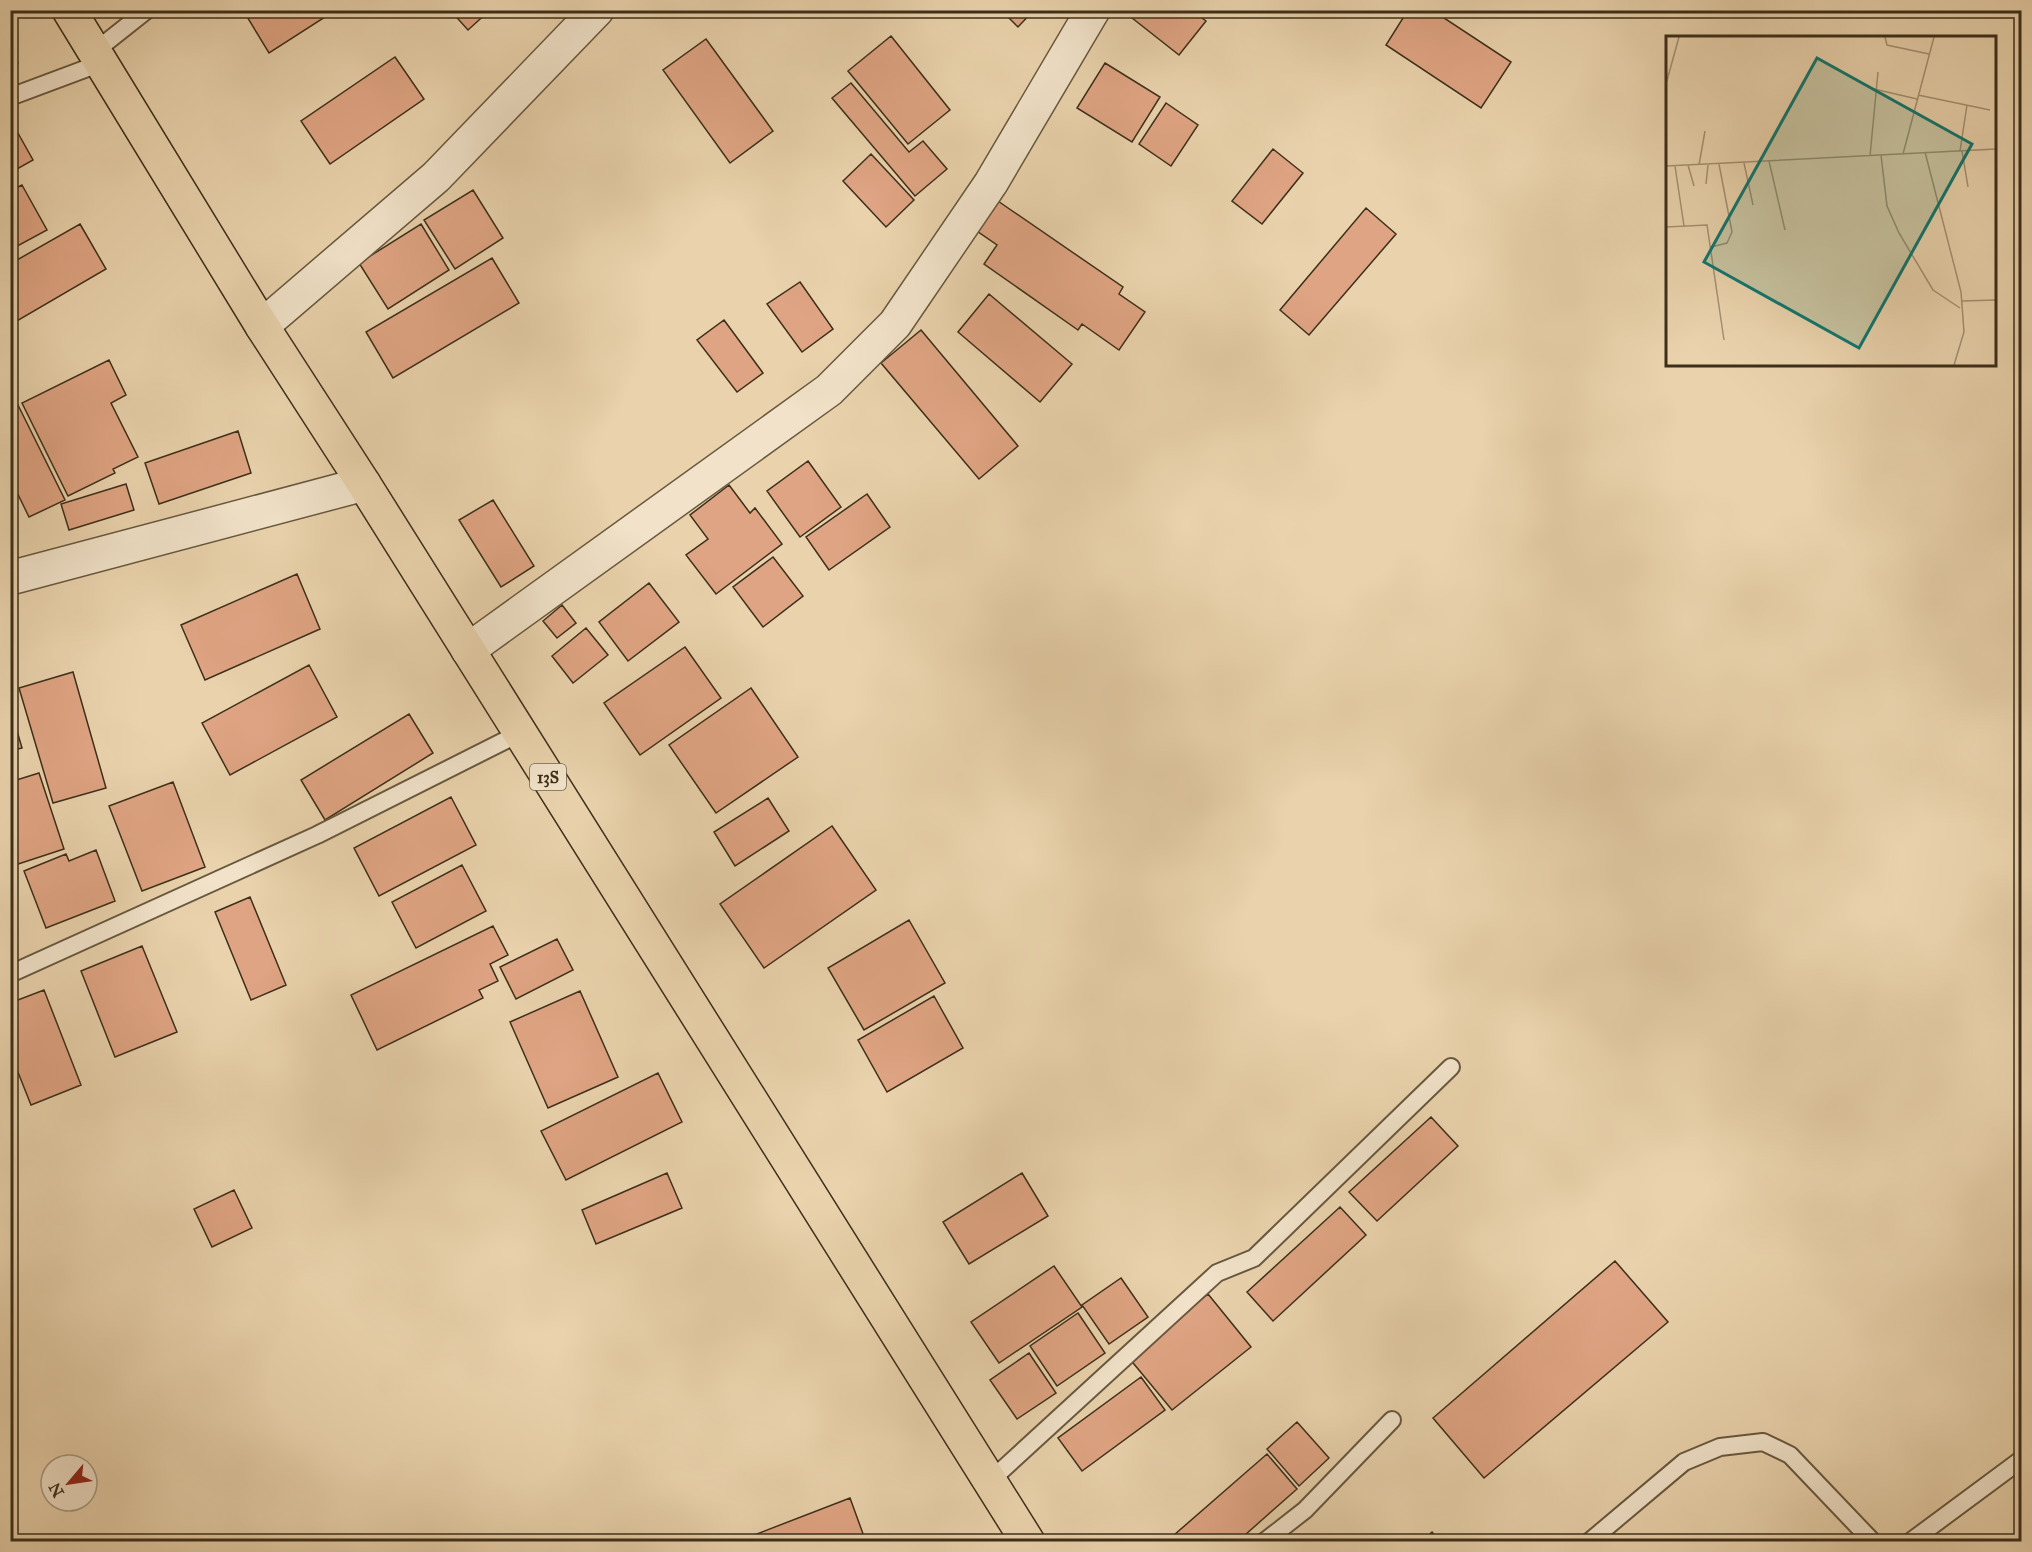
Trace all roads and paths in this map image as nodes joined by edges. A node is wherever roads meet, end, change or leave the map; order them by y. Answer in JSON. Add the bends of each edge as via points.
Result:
{"nodes":[{"id":1,"x":69,"y":10,"type":"edge"},
{"id":2,"x":147,"y":10,"type":"edge"},
{"id":3,"x":597,"y":10,"type":"edge"},
{"id":4,"x":1093,"y":10,"type":"edge"},
{"id":5,"x":98,"y":57,"type":"junction"},
{"id":6,"x":10,"y":97,"type":"edge"},
{"id":7,"x":261,"y":326,"type":"junction"},
{"id":8,"x":364,"y":483,"type":"junction"},
{"id":9,"x":10,"y":578,"type":"edge"},
{"id":10,"x":468,"y":650,"type":"junction"},
{"id":11,"x":520,"y":733,"type":"junction"},
{"id":12,"x":10,"y":974,"type":"edge"},
{"id":13,"x":1451,"y":1067,"type":"dead end"},
{"id":14,"x":1392,"y":1420,"type":"dead end"},
{"id":15,"x":2022,"y":1459,"type":"edge"},
{"id":16,"x":990,"y":1481,"type":"junction"},
{"id":17,"x":1028,"y":1542,"type":"edge"},
{"id":18,"x":1264,"y":1542,"type":"edge"},
{"id":19,"x":1589,"y":1542,"type":"edge"},
{"id":20,"x":1873,"y":1542,"type":"edge"},
{"id":21,"x":1910,"y":1542,"type":"edge"}],
"edges":[{"from":1,"to":5,"type":"highway","number":"13S"},
{"from":2,"to":5,"type":"lane"},
{"from":3,"to":7,"type":"street","via":[[436,177]]},
{"from":4,"to":10,"type":"street","via":[[991,183],[896,324],[829,390]]},
{"from":5,"to":6,"type":"lane"},
{"from":5,"to":7,"type":"highway","number":"13S"},
{"from":7,"to":8,"type":"highway","number":"13S"},
{"from":8,"to":9,"type":"street"},
{"from":8,"to":10,"type":"highway","number":"13S"},
{"from":10,"to":11,"type":"highway","number":"13S"},
{"from":11,"to":12,"type":"lane","via":[[317,835]]},
{"from":11,"to":16,"type":"highway","number":"13S"},
{"from":13,"to":16,"type":"lane","via":[[1254,1258],[1217,1273]]},
{"from":14,"to":18,"type":"lane","via":[[1305,1510]]},
{"from":15,"to":21,"type":"lane"},
{"from":16,"to":17,"type":"highway","number":"13S"},
{"from":19,"to":20,"type":"lane","via":[[1684,1462],[1720,1447],[1763,1443],[1790,1455]]}]}
